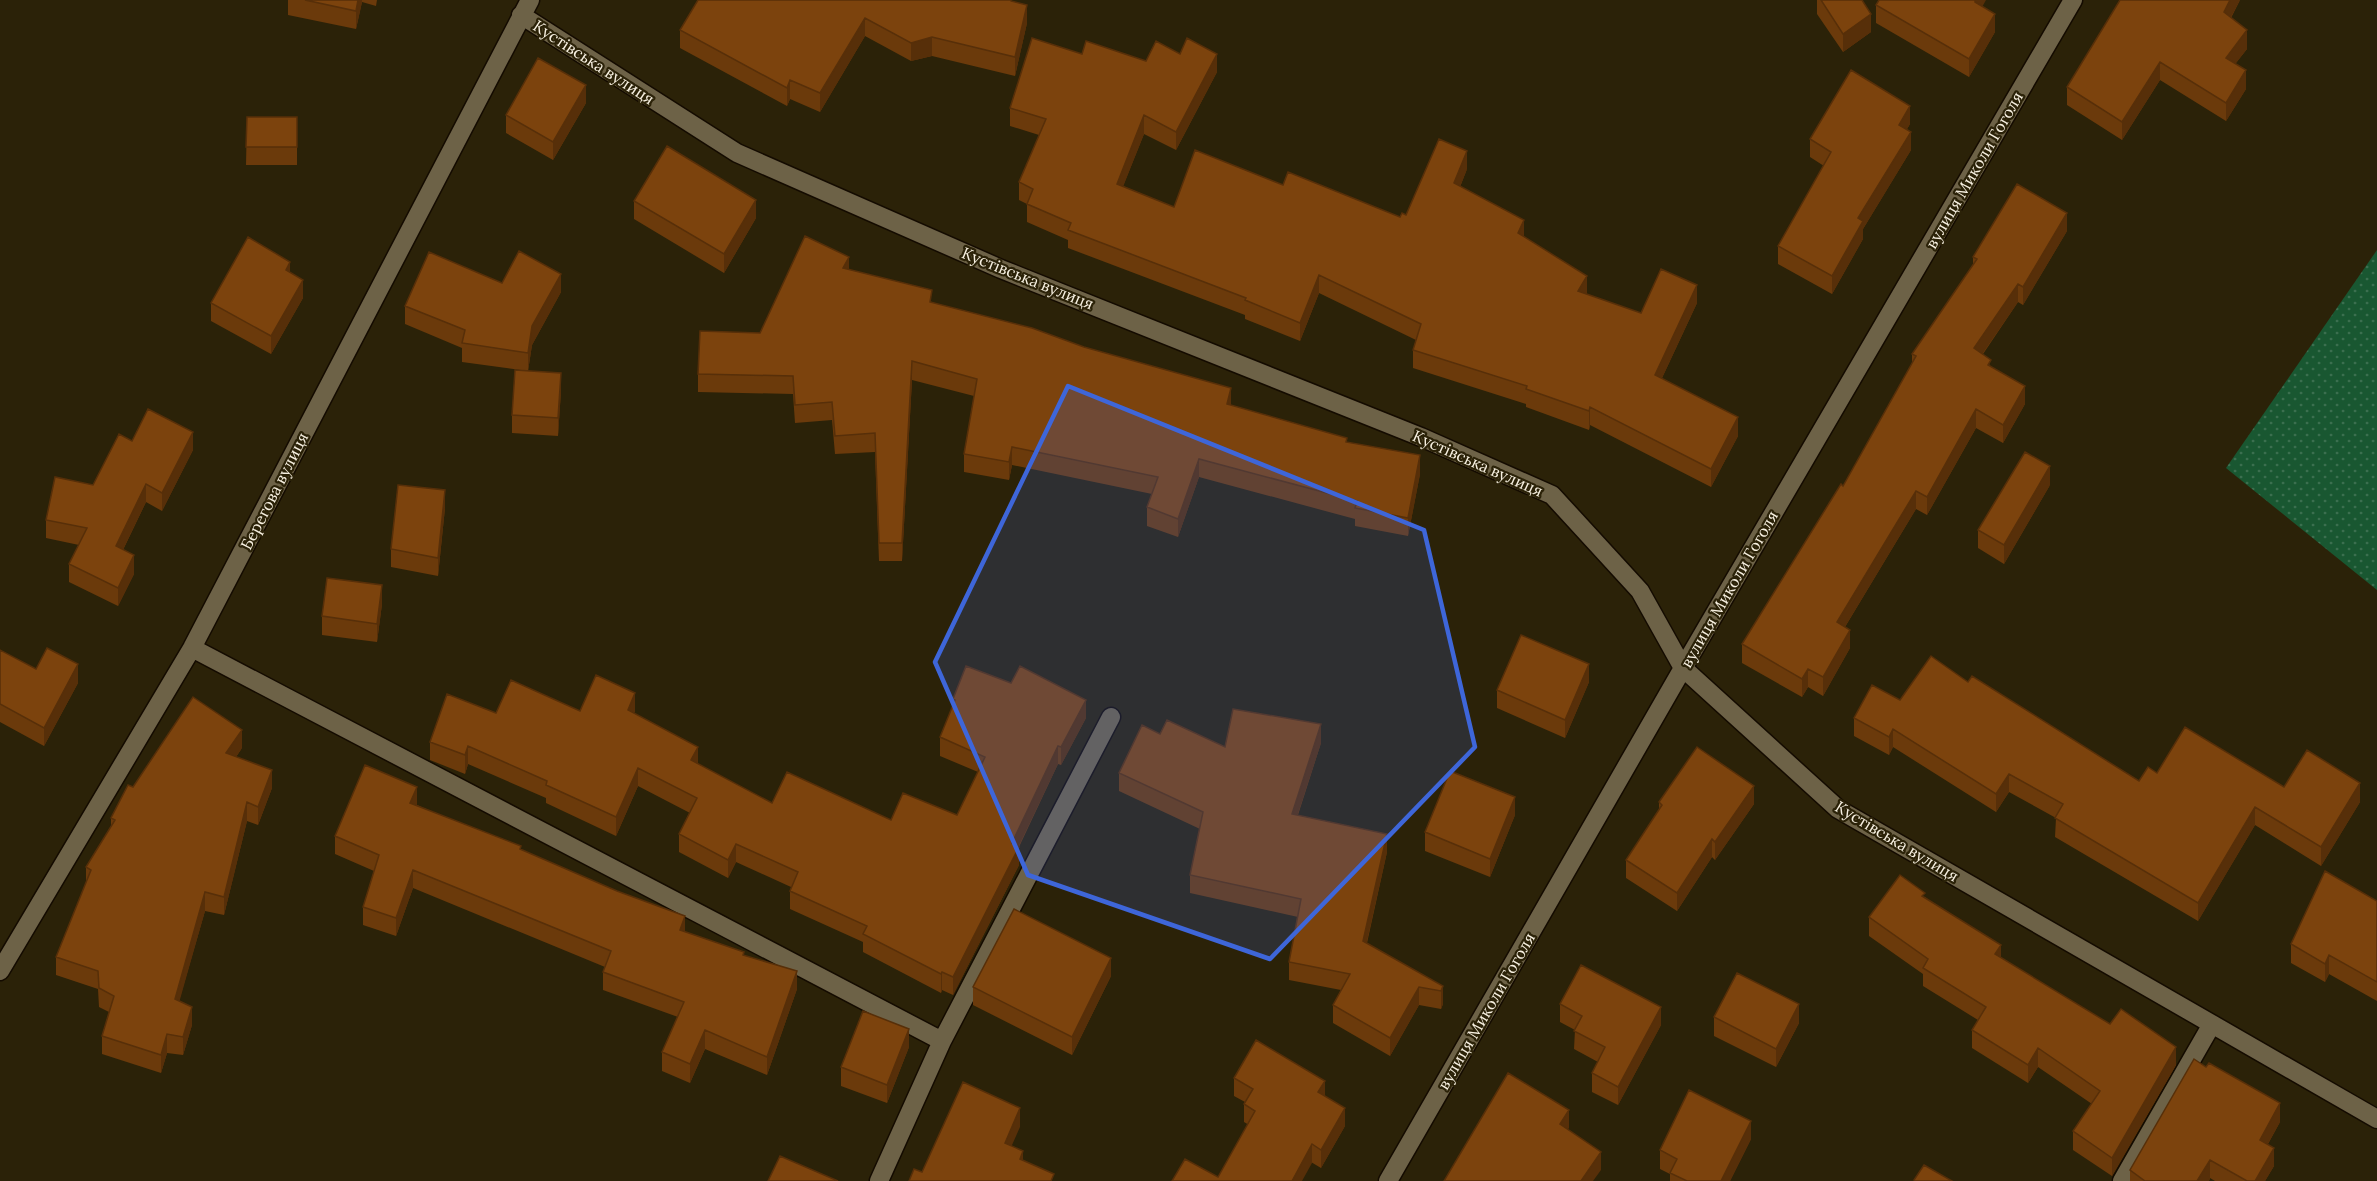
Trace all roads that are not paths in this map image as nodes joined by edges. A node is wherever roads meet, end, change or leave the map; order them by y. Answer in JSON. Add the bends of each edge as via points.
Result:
{"nodes":[{"id":1,"x":2073,"y":0,"type":"edge"},
{"id":2,"x":526,"y":8,"type":"edge"},
{"id":3,"x":192,"y":648,"type":"junction"},
{"id":4,"x":1683,"y":668,"type":"junction"},
{"id":5,"x":1111,"y":717,"type":"dead end"},
{"id":6,"x":0,"y":971,"type":"edge"},
{"id":7,"x":2212,"y":1024,"type":"junction"},
{"id":8,"x":942,"y":1041,"type":"junction"},
{"id":9,"x":2377,"y":1119,"type":"edge"},
{"id":10,"x":879,"y":1181,"type":"edge"},
{"id":11,"x":1389,"y":1181,"type":"edge"},
{"id":12,"x":2122,"y":1181,"type":"edge"}],
"edges":[{"from":1,"to":4,"type":"street","name":"вулиця Миколи Гоголя"},
{"from":2,"to":3,"type":"street","name":"Берегова вулиця"},
{"from":2,"to":4,"type":"street","name":"Кустівська вулиця","via":[[737,153],[1001,269],[1421,437],[1552,495],[1640,591]]},
{"from":3,"to":6,"type":"street","name":"Берегова вулиця"},
{"from":3,"to":8,"type":"street"},
{"from":4,"to":7,"type":"street","name":"Кустівська вулиця","via":[[1838,809]]},
{"from":4,"to":11,"type":"street","name":"вулиця Миколи Гоголя"},
{"from":5,"to":8,"type":"street"},
{"from":7,"to":9,"type":"street","name":"Кустівська вулиця"},
{"from":7,"to":12,"type":"street"},
{"from":8,"to":10,"type":"street"}]}
